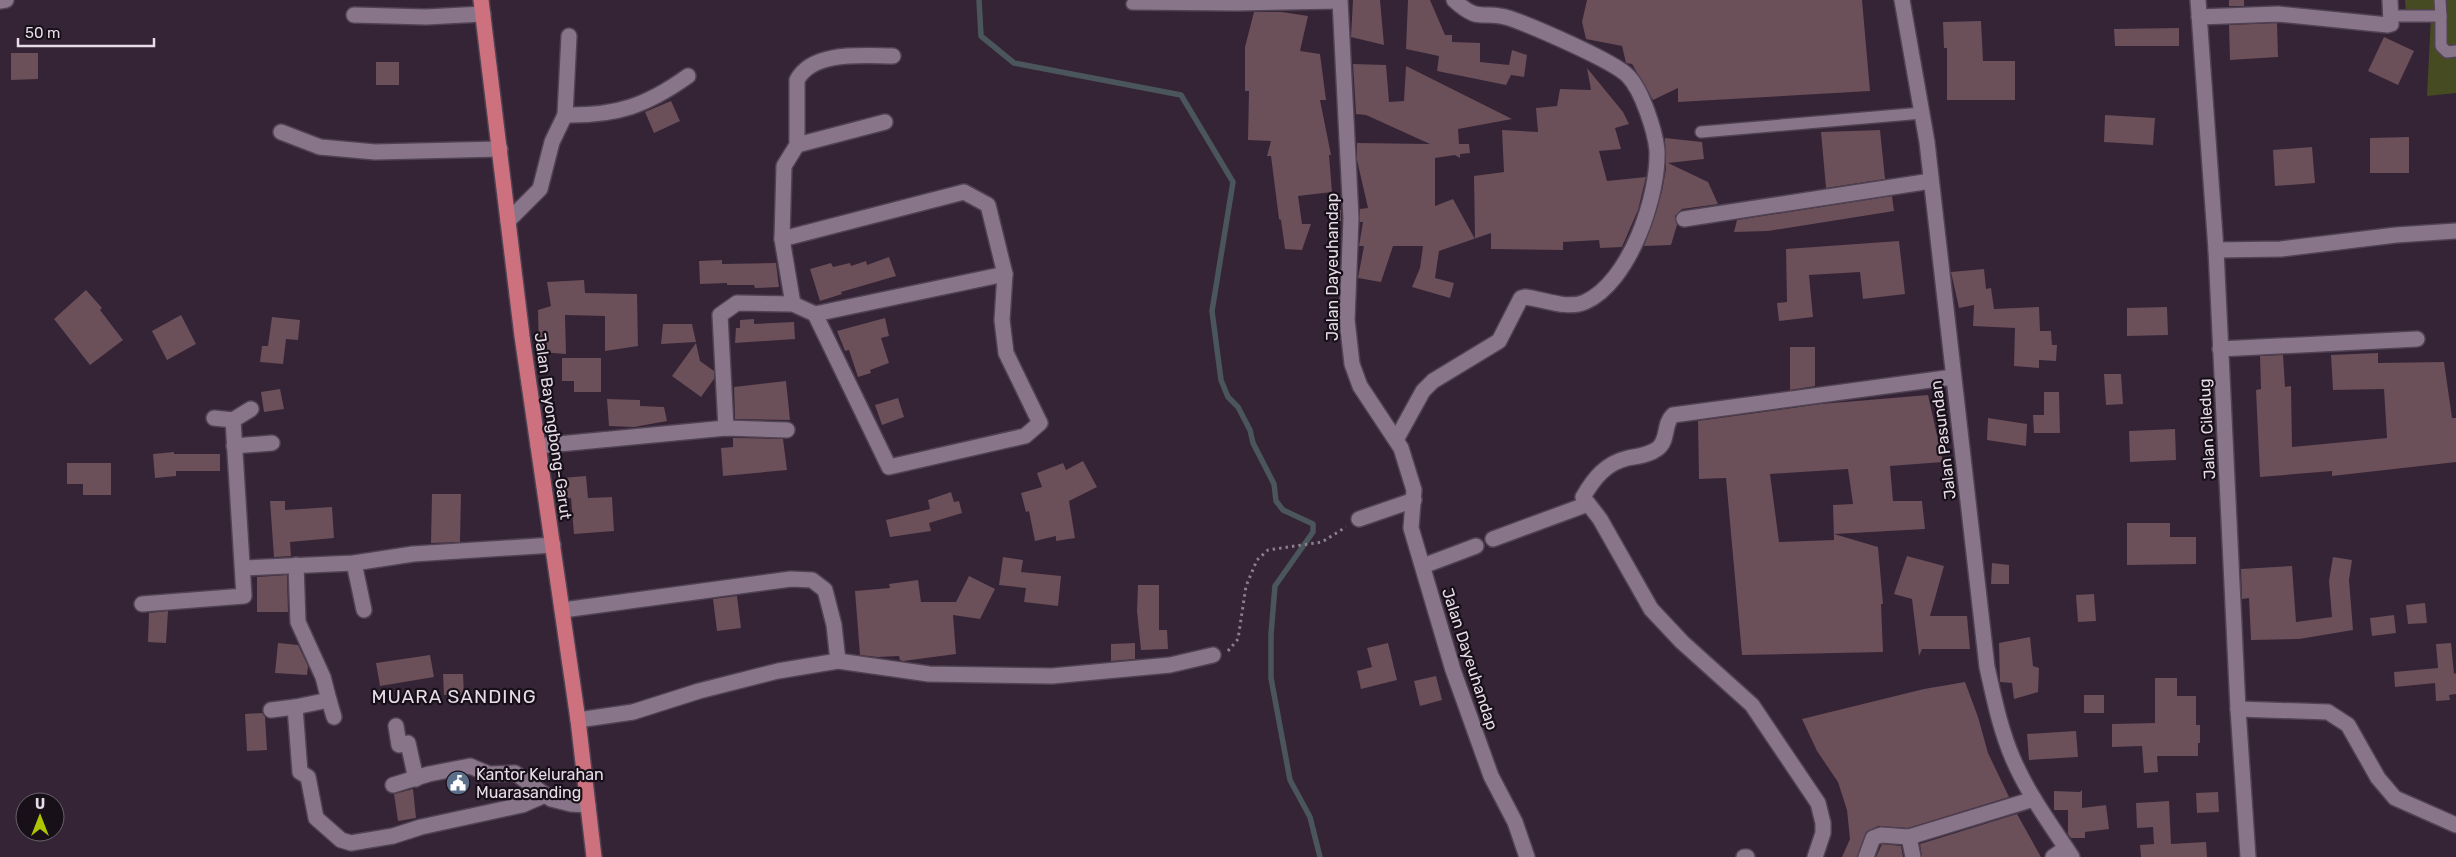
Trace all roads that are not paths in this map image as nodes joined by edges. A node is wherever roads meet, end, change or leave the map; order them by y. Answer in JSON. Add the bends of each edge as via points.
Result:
{"nodes":[{"id":1,"x":6,"y":0,"type":"edge"},
{"id":2,"x":1454,"y":0,"type":"edge"},
{"id":3,"x":1902,"y":0,"type":"edge"},
{"id":4,"x":2198,"y":0,"type":"edge"},
{"id":5,"x":2390,"y":0,"type":"edge"},
{"id":6,"x":2440,"y":0,"type":"edge"},
{"id":7,"x":0,"y":1,"type":"edge"},
{"id":8,"x":1340,"y":1,"type":"edge"},
{"id":9,"x":1132,"y":4,"type":"dead end"},
{"id":10,"x":482,"y":7,"type":"edge"},
{"id":11,"x":354,"y":16,"type":"dead end"},
{"id":12,"x":2391,"y":16,"type":"junction"},
{"id":13,"x":2442,"y":16,"type":"junction"},
{"id":14,"x":2199,"y":17,"type":"junction"},
{"id":15,"x":569,"y":36,"type":"dead end"},
{"id":16,"x":2456,"y":51,"type":"edge"},
{"id":17,"x":893,"y":56,"type":"dead end"},
{"id":18,"x":688,"y":76,"type":"dead end"},
{"id":19,"x":1922,"y":113,"type":"junction"},
{"id":20,"x":565,"y":115,"type":"junction"},
{"id":21,"x":885,"y":122,"type":"dead end"},
{"id":22,"x":281,"y":132,"type":"dead end"},
{"id":23,"x":1701,"y":132,"type":"dead end"},
{"id":24,"x":797,"y":144,"type":"junction"},
{"id":25,"x":500,"y":149,"type":"junction"},
{"id":26,"x":1931,"y":181,"type":"junction"},
{"id":27,"x":1684,"y":219,"type":"dead end"},
{"id":28,"x":508,"y":221,"type":"junction"},
{"id":29,"x":2456,"y":231,"type":"edge"},
{"id":30,"x":782,"y":239,"type":"junction"},
{"id":31,"x":2216,"y":250,"type":"junction"},
{"id":32,"x":1005,"y":274,"type":"junction"},
{"id":33,"x":793,"y":304,"type":"junction"},
{"id":34,"x":815,"y":314,"type":"junction"},
{"id":35,"x":2417,"y":339,"type":"dead end"},
{"id":36,"x":2220,"y":349,"type":"junction"},
{"id":37,"x":1953,"y":377,"type":"junction"},
{"id":38,"x":251,"y":409,"type":"dead end"},
{"id":39,"x":214,"y":418,"type":"dead end"},
{"id":40,"x":234,"y":420,"type":"junction"},
{"id":41,"x":726,"y":428,"type":"junction"},
{"id":42,"x":787,"y":430,"type":"dead end"},
{"id":43,"x":272,"y":443,"type":"dead end"},
{"id":44,"x":1398,"y":444,"type":"junction"},
{"id":45,"x":234,"y":446,"type":"junction"},
{"id":46,"x":538,"y":446,"type":"junction"},
{"id":47,"x":1414,"y":495,"type":"junction"},
{"id":48,"x":1588,"y":504,"type":"junction"},
{"id":49,"x":1359,"y":519,"type":"road end"},
{"id":50,"x":1492,"y":539,"type":"dead end"},
{"id":51,"x":553,"y":545,"type":"junction"},
{"id":52,"x":1476,"y":546,"type":"dead end"},
{"id":53,"x":354,"y":562,"type":"junction"},
{"id":54,"x":296,"y":565,"type":"junction"},
{"id":55,"x":1422,"y":566,"type":"junction"},
{"id":56,"x":243,"y":568,"type":"junction"},
{"id":57,"x":142,"y":604,"type":"dead end"},
{"id":58,"x":364,"y":610,"type":"dead end"},
{"id":59,"x":562,"y":610,"type":"junction"},
{"id":60,"x":1213,"y":656,"type":"road end"},
{"id":61,"x":838,"y":661,"type":"junction"},
{"id":62,"x":329,"y":700,"type":"junction"},
{"id":63,"x":295,"y":707,"type":"junction"},
{"id":64,"x":2238,"y":709,"type":"junction"},
{"id":65,"x":271,"y":710,"type":"dead end"},
{"id":66,"x":334,"y":717,"type":"dead end"},
{"id":67,"x":578,"y":720,"type":"junction"},
{"id":68,"x":396,"y":726,"type":"dead end"},
{"id":69,"x":416,"y":778,"type":"junction"},
{"id":70,"x":393,"y":785,"type":"dead end"},
{"id":71,"x":545,"y":795,"type":"junction"},
{"id":72,"x":2034,"y":799,"type":"junction"},
{"id":73,"x":588,"y":805,"type":"junction"},
{"id":74,"x":2456,"y":825,"type":"edge"},
{"id":75,"x":1909,"y":837,"type":"junction"},
{"id":76,"x":2069,"y":853,"type":"edge"},
{"id":77,"x":594,"y":857,"type":"edge"},
{"id":78,"x":1527,"y":857,"type":"edge"},
{"id":79,"x":1815,"y":857,"type":"edge"},
{"id":80,"x":1866,"y":857,"type":"edge"},
{"id":81,"x":1913,"y":857,"type":"edge"},
{"id":82,"x":2053,"y":857,"type":"edge"},
{"id":83,"x":2248,"y":857,"type":"edge"}],
"edges":[{"from":1,"to":7,"type":"street"},
{"from":2,"to":44,"type":"street","via":[[1471,14],[1513,19],[1609,63],[1629,76],[1636,86],[1657,149],[1652,198],[1633,246],[1605,286],[1579,304],[1521,298],[1499,341],[1422,391]]},
{"from":3,"to":19,"type":"street","name":"Jalan Pasundan"},
{"from":4,"to":14,"type":"street","name":"Jalan Ciledug"},
{"from":5,"to":12,"type":"street"},
{"from":6,"to":13,"type":"lane"},
{"from":8,"to":9,"type":"lane"},
{"from":8,"to":44,"type":"street","name":"Jalan Dayeuhandap","via":[[1351,218],[1347,320],[1352,364],[1360,386]]},
{"from":10,"to":11,"type":"street","via":[[426,17]]},
{"from":10,"to":25,"type":"main road","name":"Jalan Bayongbong-Garut"},
{"from":12,"to":13,"type":"lane"},
{"from":12,"to":14,"type":"street","via":[[2391,24],[2388,25],[2278,14]]},
{"from":13,"to":16,"type":"lane","via":[[2442,46],[2447,52]]},
{"from":14,"to":31,"type":"street","name":"Jalan Ciledug"},
{"from":15,"to":20,"type":"street"},
{"from":17,"to":24,"type":"street","via":[[839,56],[801,72],[797,80]]},
{"from":18,"to":20,"type":"street","via":[[662,95],[634,107],[594,115]]},
{"from":19,"to":23,"type":"lane"},
{"from":19,"to":26,"type":"street","name":"Jalan Pasundan"},
{"from":20,"to":28,"type":"street","via":[[552,142],[540,189]]},
{"from":21,"to":24,"type":"street"},
{"from":22,"to":25,"type":"street","via":[[320,147],[375,152]]},
{"from":24,"to":30,"type":"street","via":[[784,166]]},
{"from":25,"to":28,"type":"main road","name":"Jalan Bayongbong-Garut"},
{"from":26,"to":27,"type":"street"},
{"from":26,"to":37,"type":"street","name":"Jalan Pasundan"},
{"from":28,"to":46,"type":"main road","name":"Jalan Bayongbong-Garut"},
{"from":29,"to":31,"type":"street","via":[[2396,234],[2281,249]]},
{"from":30,"to":32,"type":"street","via":[[964,192],[988,205]]},
{"from":30,"to":33,"type":"street"},
{"from":31,"to":36,"type":"street","name":"Jalan Ciledug"},
{"from":32,"to":34,"type":"street"},
{"from":32,"to":34,"type":"street","via":[[1002,320],[1006,353],[1040,423],[1025,436],[922,460],[888,466]]},
{"from":33,"to":34,"type":"street"},
{"from":33,"to":41,"type":"street","via":[[737,302],[720,315]]},
{"from":35,"to":36,"type":"street"},
{"from":36,"to":64,"type":"street","name":"Jalan Ciledug"},
{"from":37,"to":48,"type":"street","via":[[1673,415],[1658,449],[1607,466],[1591,482],[1583,497]]},
{"from":37,"to":72,"type":"street","name":"Jalan Pasundan","via":[[1988,667],[1997,715],[2013,759]]},
{"from":38,"to":40,"type":"street"},
{"from":39,"to":40,"type":"street"},
{"from":40,"to":45,"type":"street"},
{"from":41,"to":42,"type":"street"},
{"from":41,"to":46,"type":"street"},
{"from":43,"to":45,"type":"street"},
{"from":44,"to":47,"type":"street","name":"Jalan Dayeuhandap"},
{"from":45,"to":56,"type":"street"},
{"from":46,"to":51,"type":"main road","name":"Jalan Bayongbong-Garut"},
{"from":47,"to":49,"type":"street"},
{"from":47,"to":55,"type":"street","name":"Jalan Dayeuhandap","via":[[1411,528]]},
{"from":48,"to":50,"type":"street"},
{"from":48,"to":79,"type":"street","via":[[1600,519],[1651,610],[1752,704],[1818,803],[1823,833]]},
{"from":51,"to":53,"type":"street","via":[[412,554]]},
{"from":51,"to":59,"type":"main road","name":"Jalan Bayongbong-Garut"},
{"from":52,"to":55,"type":"street"},
{"from":53,"to":54,"type":"street"},
{"from":53,"to":58,"type":"street"},
{"from":54,"to":56,"type":"street"},
{"from":54,"to":62,"type":"street","via":[[298,622],[323,677]]},
{"from":55,"to":78,"type":"street","name":"Jalan Dayeuhandap","via":[[1491,776],[1515,822]]},
{"from":56,"to":57,"type":"street","via":[[244,596]]},
{"from":59,"to":61,"type":"street","via":[[791,579],[812,580],[825,590],[834,625]]},
{"from":59,"to":67,"type":"main road","name":"Jalan Bayongbong-Garut"},
{"from":60,"to":61,"type":"street","via":[[1170,665],[1052,676],[929,674]]},
{"from":61,"to":67,"type":"street","via":[[778,671],[633,712]]},
{"from":62,"to":63,"type":"street"},
{"from":62,"to":66,"type":"street"},
{"from":63,"to":65,"type":"street"},
{"from":63,"to":71,"type":"street","via":[[300,772],[308,777],[316,818],[341,840],[361,843],[393,836],[522,805]]},
{"from":64,"to":74,"type":"street","via":[[2328,712],[2348,725],[2378,778],[2395,798]]},
{"from":64,"to":83,"type":"street","name":"Jalan Ciledug"},
{"from":67,"to":73,"type":"main road","name":"Jalan Bayongbong-Garut"},
{"from":68,"to":69,"type":"street","via":[[399,744],[408,743]]},
{"from":69,"to":70,"type":"street"},
{"from":69,"to":71,"type":"street","via":[[470,766],[489,774],[515,773]]},
{"from":71,"to":73,"type":"street","via":[[559,801]]},
{"from":72,"to":75,"type":"street"},
{"from":72,"to":76,"type":"street","name":"Jalan Pasundan"},
{"from":73,"to":77,"type":"main road","name":"Jalan Bayongbong-Garut"},
{"from":75,"to":80,"type":"street","via":[[1877,837],[1870,843]]},
{"from":75,"to":81,"type":"street"},
{"from":76,"to":82,"type":"street"}]}
